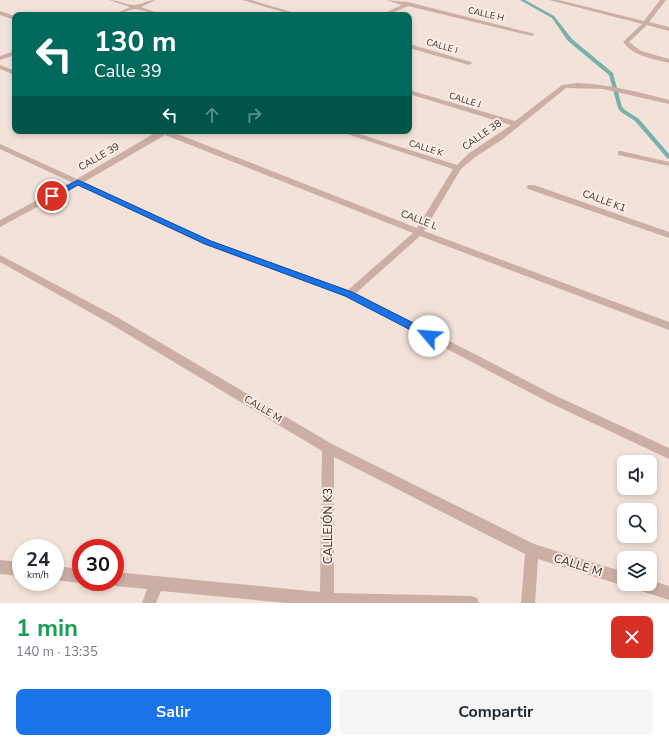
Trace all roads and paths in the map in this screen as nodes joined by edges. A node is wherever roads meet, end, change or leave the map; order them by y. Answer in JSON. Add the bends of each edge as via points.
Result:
{"nodes":[{"id":1,"x":112,"y":0,"type":"edge"},
{"id":2,"x":153,"y":0,"type":"edge"},
{"id":3,"x":245,"y":0,"type":"edge"},
{"id":4,"x":389,"y":0,"type":"edge"},
{"id":5,"x":413,"y":0,"type":"edge"},
{"id":6,"x":552,"y":0,"type":"edge"},
{"id":7,"x":663,"y":0,"type":"edge"},
{"id":8,"x":407,"y":4,"type":"junction"},
{"id":9,"x":136,"y":7,"type":"junction"},
{"id":10,"x":124,"y":12,"type":"edge"},
{"id":11,"x":152,"y":12,"type":"edge"},
{"id":12,"x":288,"y":12,"type":"edge"},
{"id":13,"x":390,"y":12,"type":"edge"},
{"id":14,"x":0,"y":13,"type":"edge"},
{"id":15,"x":12,"y":17,"type":"edge"},
{"id":16,"x":645,"y":24,"type":"junction"},
{"id":17,"x":669,"y":29,"type":"edge"},
{"id":18,"x":532,"y":34,"type":"dead end"},
{"id":19,"x":412,"y":47,"type":"edge"},
{"id":20,"x":12,"y":54,"type":"edge"},
{"id":21,"x":0,"y":58,"type":"edge"},
{"id":22,"x":669,"y":61,"type":"edge"},
{"id":23,"x":469,"y":63,"type":"dead end"},
{"id":24,"x":0,"y":67,"type":"edge"},
{"id":25,"x":12,"y":72,"type":"edge"},
{"id":26,"x":412,"y":93,"type":"edge"},
{"id":27,"x":669,"y":102,"type":"edge"},
{"id":28,"x":516,"y":124,"type":"junction"},
{"id":29,"x":159,"y":134,"type":"edge"},
{"id":30,"x":172,"y":134,"type":"edge"},
{"id":31,"x":351,"y":134,"type":"edge"},
{"id":32,"x":0,"y":146,"type":"edge"},
{"id":33,"x":622,"y":153,"type":"dead end"},
{"id":34,"x":669,"y":164,"type":"edge"},
{"id":35,"x":458,"y":168,"type":"junction"},
{"id":36,"x":78,"y":182,"type":"junction"},
{"id":37,"x":531,"y":187,"type":"dead end"},
{"id":38,"x":0,"y":224,"type":"edge"},
{"id":39,"x":419,"y":232,"type":"junction"},
{"id":40,"x":669,"y":235,"type":"edge"},
{"id":41,"x":0,"y":258,"type":"edge"},
{"id":42,"x":349,"y":294,"type":"junction"},
{"id":43,"x":669,"y":326,"type":"edge"},
{"id":44,"x":328,"y":448,"type":"junction"},
{"id":45,"x":669,"y":454,"type":"edge"},
{"id":46,"x":532,"y":550,"type":"junction"},
{"id":47,"x":0,"y":567,"type":"edge"},
{"id":48,"x":12,"y":568,"type":"edge"},
{"id":49,"x":617,"y":577,"type":"edge"},
{"id":50,"x":124,"y":581,"type":"edge"},
{"id":51,"x":156,"y":584,"type":"junction"},
{"id":52,"x":657,"y":589,"type":"edge"},
{"id":53,"x":669,"y":593,"type":"edge"},
{"id":54,"x":327,"y":601,"type":"edge"},
{"id":55,"x":149,"y":603,"type":"edge"},
{"id":56,"x":472,"y":603,"type":"edge"},
{"id":57,"x":528,"y":603,"type":"edge"}],
"edges":[{"from":1,"to":9,"type":"street"},
{"from":2,"to":9,"type":"street"},
{"from":3,"to":12,"type":"street"},
{"from":4,"to":8,"type":"street","name":"CALLE H"},
{"from":5,"to":8,"type":"street"},
{"from":6,"to":16,"type":"street"},
{"from":7,"to":16,"type":"street"},
{"from":8,"to":13,"type":"street"},
{"from":8,"to":18,"type":"street","name":"CALLE H"},
{"from":9,"to":10,"type":"street"},
{"from":9,"to":11,"type":"street"},
{"from":14,"to":15,"type":"street"},
{"from":16,"to":17,"type":"street"},
{"from":16,"to":22,"type":"street","via":[[626,42],[627,45]]},
{"from":19,"to":23,"type":"street","name":"CALLE I"},
{"from":20,"to":21,"type":"street"},
{"from":24,"to":25,"type":"street"},
{"from":26,"to":28,"type":"street","name":"CALLE J"},
{"from":27,"to":28,"type":"street","name":"CALLE 38","via":[[628,91],[577,84],[564,86]]},
{"from":28,"to":35,"type":"street","name":"CALLE 38"},
{"from":29,"to":36,"type":"street","name":"CALLE 39"},
{"from":30,"to":39,"type":"street","name":"CALLE L"},
{"from":31,"to":35,"type":"street","name":"CALLE K"},
{"from":32,"to":36,"type":"street"},
{"from":33,"to":34,"type":"street"},
{"from":35,"to":39,"type":"street","name":"CALLE 38"},
{"from":36,"to":38,"type":"street","name":"CALLE 39"},
{"from":36,"to":42,"type":"street","via":[[208,243]]},
{"from":37,"to":40,"type":"street","name":"CALLE K1"},
{"from":39,"to":42,"type":"street","name":"CALLE 38"},
{"from":39,"to":43,"type":"street","name":"CALLE L"},
{"from":41,"to":44,"type":"street","name":"CALLE M","via":[[113,320]]},
{"from":42,"to":45,"type":"street","via":[[550,398]]},
{"from":44,"to":46,"type":"street","name":"CALLE M"},
{"from":44,"to":54,"type":"street","name":"CALLEJÓN K3"},
{"from":46,"to":49,"type":"street","name":"CALLE M"},
{"from":46,"to":57,"type":"street"},
{"from":47,"to":48,"type":"street"},
{"from":50,"to":51,"type":"street"},
{"from":51,"to":54,"type":"street"},
{"from":51,"to":55,"type":"street"},
{"from":52,"to":53,"type":"street"},
{"from":54,"to":56,"type":"street"}]}
